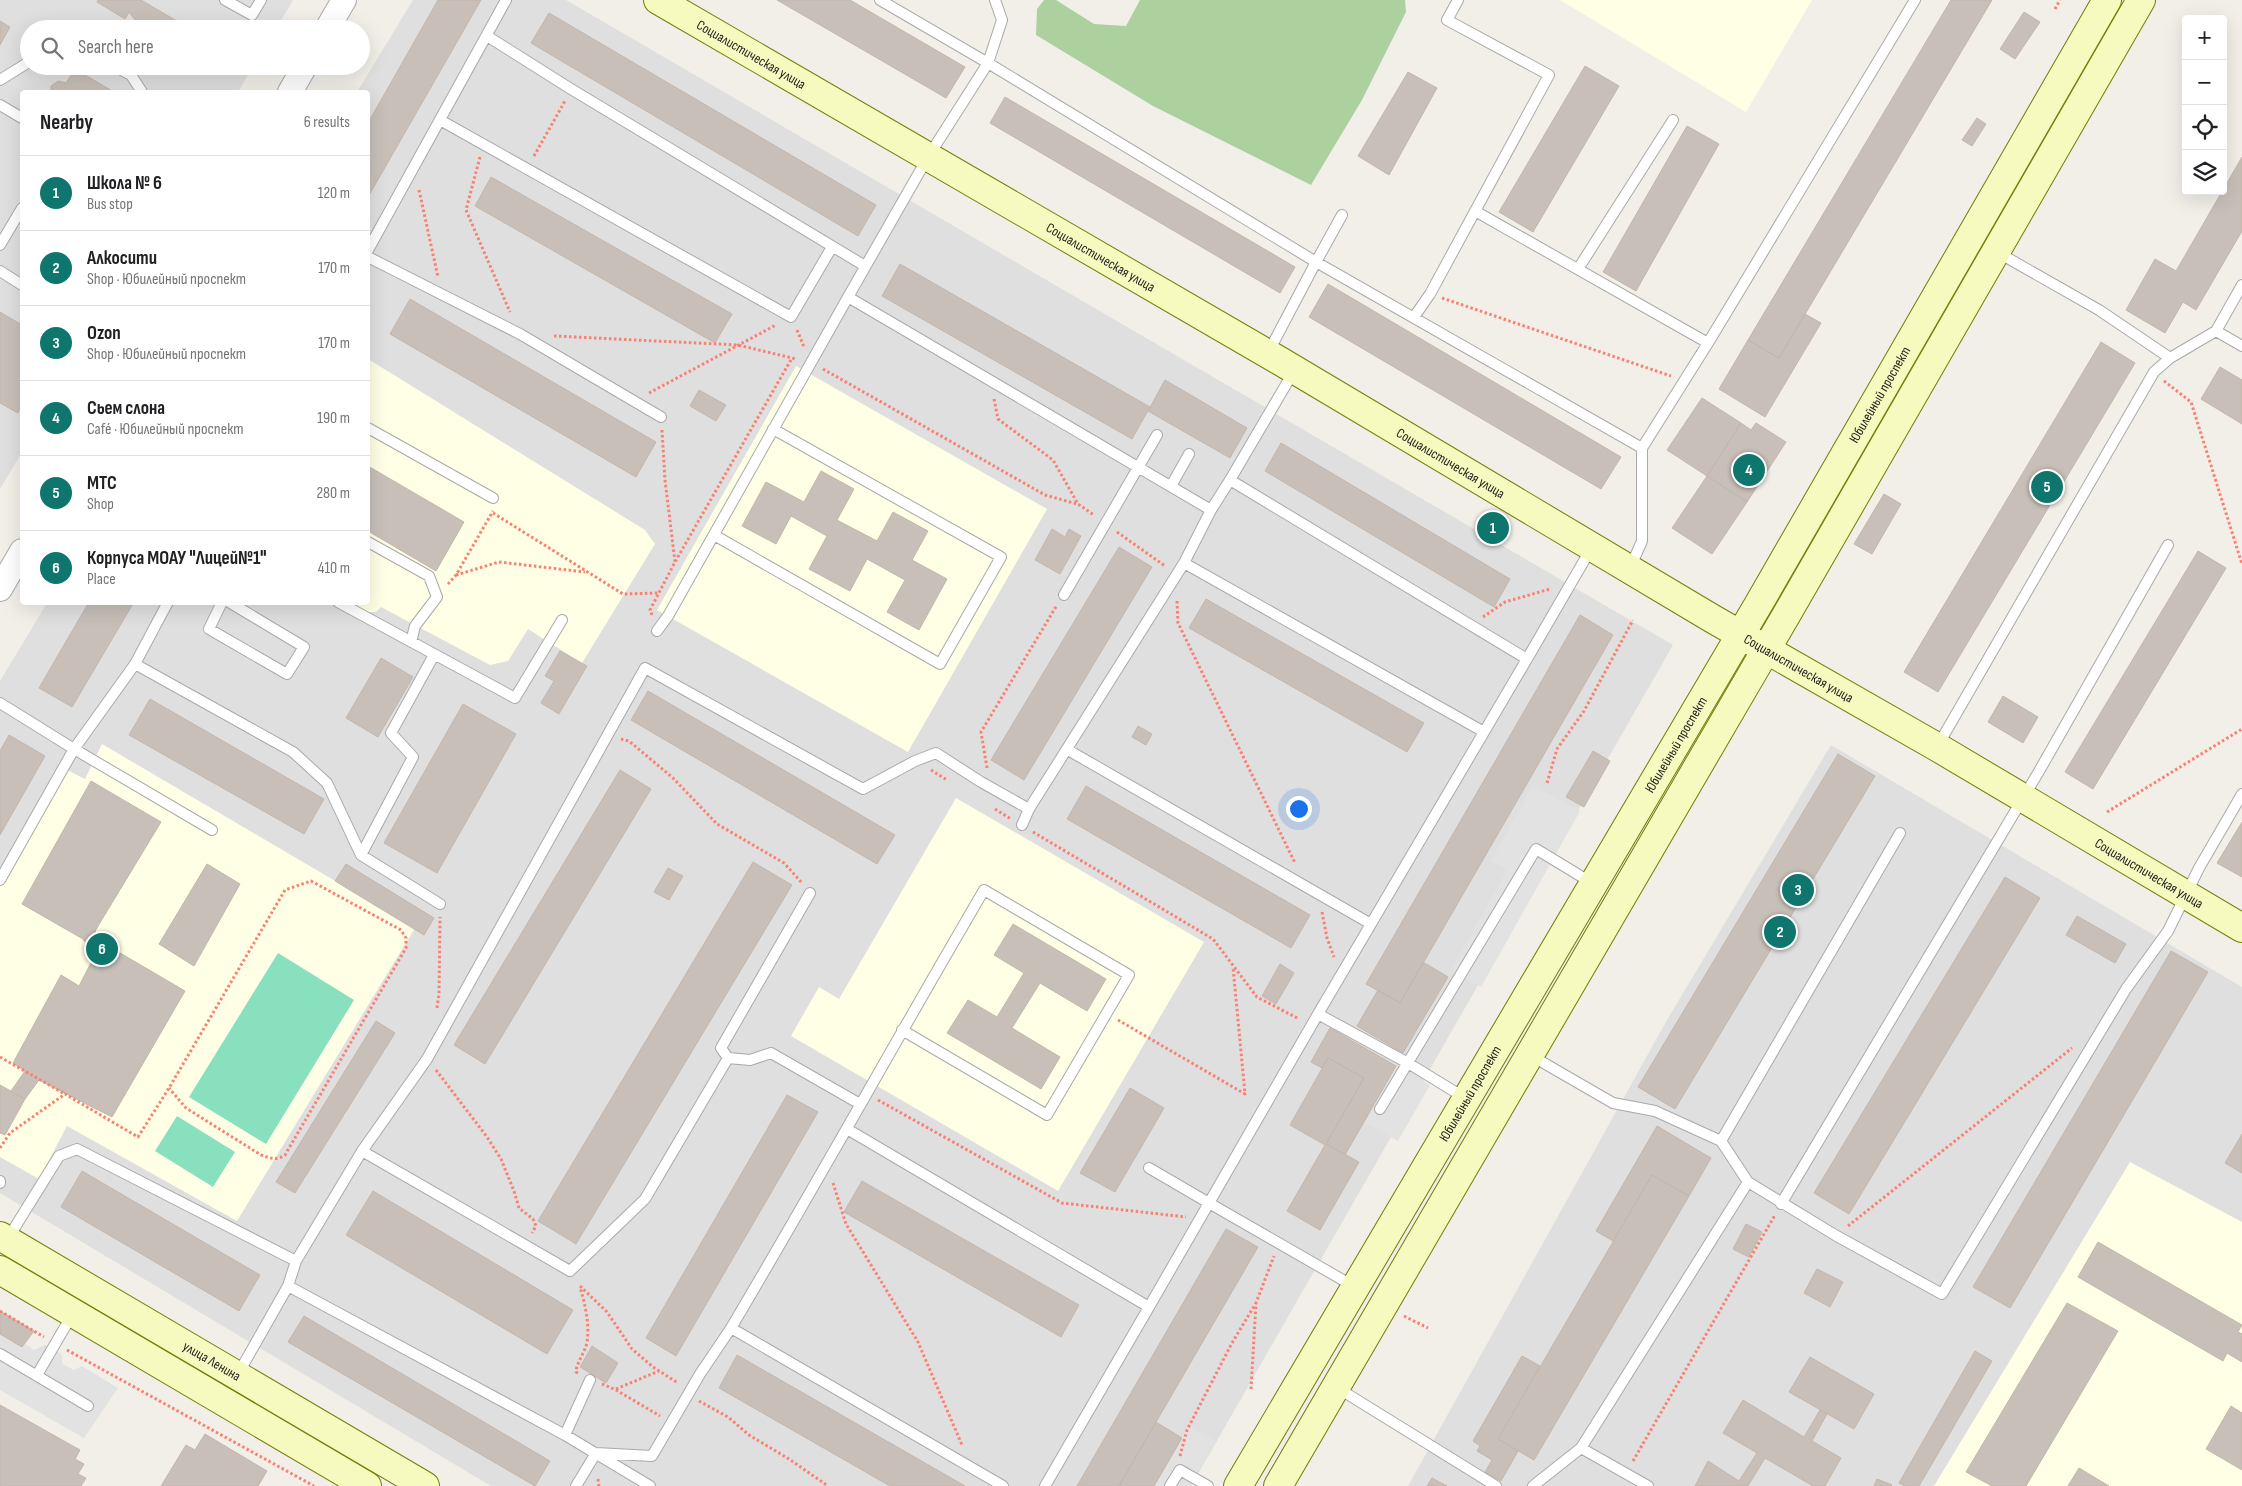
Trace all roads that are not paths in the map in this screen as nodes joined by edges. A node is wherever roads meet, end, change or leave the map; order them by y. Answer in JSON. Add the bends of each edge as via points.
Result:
{"nodes":[{"id":1,"x":226,"y":0,"type":"edge"},
{"id":2,"x":260,"y":0,"type":"edge"},
{"id":3,"x":344,"y":0,"type":"edge"},
{"id":4,"x":506,"y":0,"type":"edge"},
{"id":5,"x":658,"y":0,"type":"edge"},
{"id":6,"x":880,"y":0,"type":"edge"},
{"id":7,"x":995,"y":0,"type":"edge"},
{"id":8,"x":1458,"y":0,"type":"edge"},
{"id":9,"x":1915,"y":0,"type":"edge"},
{"id":10,"x":2107,"y":0,"type":"edge"},
{"id":11,"x":2140,"y":0,"type":"edge"},
{"id":12,"x":332,"y":20,"type":"edge"},
{"id":13,"x":486,"y":36,"type":"junction"},
{"id":14,"x":988,"y":63,"type":"junction"},
{"id":15,"x":20,"y":68,"type":"edge"},
{"id":16,"x":131,"y":75,"type":"edge"},
{"id":17,"x":300,"y":75,"type":"edge"},
{"id":18,"x":0,"y":80,"type":"edge"},
{"id":19,"x":141,"y":90,"type":"edge"},
{"id":20,"x":291,"y":90,"type":"edge"},
{"id":21,"x":0,"y":104,"type":"edge"},
{"id":22,"x":20,"y":117,"type":"edge"},
{"id":23,"x":440,"y":120,"type":"junction"},
{"id":24,"x":1673,"y":120,"type":"dead end"},
{"id":25,"x":928,"y":157,"type":"junction"},
{"id":26,"x":20,"y":211,"type":"edge"},
{"id":27,"x":1476,"y":211,"type":"junction"},
{"id":28,"x":1342,"y":215,"type":"dead end"},
{"id":29,"x":0,"y":245,"type":"edge"},
{"id":30,"x":370,"y":246,"type":"edge"},
{"id":31,"x":832,"y":247,"type":"junction"},
{"id":32,"x":1996,"y":252,"type":"junction"},
{"id":33,"x":370,"y":258,"type":"edge"},
{"id":34,"x":1316,"y":262,"type":"junction"},
{"id":35,"x":865,"y":266,"type":"junction"},
{"id":36,"x":1578,"y":269,"type":"junction"},
{"id":37,"x":0,"y":271,"type":"edge"},
{"id":38,"x":20,"y":284,"type":"edge"},
{"id":39,"x":2242,"y":285,"type":"edge"},
{"id":40,"x":848,"y":297,"type":"junction"},
{"id":41,"x":1414,"y":317,"type":"junction"},
{"id":42,"x":2216,"y":331,"type":"junction"},
{"id":43,"x":1708,"y":343,"type":"junction"},
{"id":44,"x":2242,"y":346,"type":"edge"},
{"id":45,"x":1268,"y":354,"type":"junction"},
{"id":46,"x":2170,"y":358,"type":"junction"},
{"id":47,"x":1294,"y":370,"type":"junction"},
{"id":48,"x":661,"y":417,"type":"road end"},
{"id":49,"x":773,"y":428,"type":"junction"},
{"id":50,"x":370,"y":429,"type":"edge"},
{"id":51,"x":1158,"y":436,"type":"dead end"},
{"id":52,"x":1642,"y":448,"type":"junction"},
{"id":53,"x":1189,"y":454,"type":"dead end"},
{"id":54,"x":1139,"y":467,"type":"junction"},
{"id":55,"x":1230,"y":480,"type":"junction"},
{"id":56,"x":1171,"y":486,"type":"junction"},
{"id":57,"x":493,"y":498,"type":"road end"},
{"id":58,"x":1212,"y":510,"type":"junction"},
{"id":59,"x":714,"y":535,"type":"junction"},
{"id":60,"x":370,"y":543,"type":"edge"},
{"id":61,"x":2168,"y":544,"type":"dead end"},
{"id":62,"x":1592,"y":546,"type":"junction"},
{"id":63,"x":20,"y":554,"type":"edge"},
{"id":64,"x":1184,"y":563,"type":"junction"},
{"id":65,"x":1630,"y":569,"type":"junction"},
{"id":66,"x":0,"y":589,"type":"edge"},
{"id":67,"x":1064,"y":595,"type":"road end"},
{"id":68,"x":166,"y":605,"type":"edge"},
{"id":69,"x":221,"y":605,"type":"edge"},
{"id":70,"x":234,"y":605,"type":"edge"},
{"id":71,"x":343,"y":605,"type":"edge"},
{"id":72,"x":562,"y":620,"type":"dead end"},
{"id":73,"x":657,"y":630,"type":"dead end"},
{"id":74,"x":1740,"y":634,"type":"junction"},
{"id":75,"x":411,"y":642,"type":"junction"},
{"id":76,"x":1766,"y":649,"type":"junction"},
{"id":77,"x":434,"y":655,"type":"junction"},
{"id":78,"x":1527,"y":659,"type":"junction"},
{"id":79,"x":135,"y":664,"type":"junction"},
{"id":80,"x":0,"y":703,"type":"edge"},
{"id":81,"x":1484,"y":732,"type":"junction"},
{"id":82,"x":1936,"y":747,"type":"junction"},
{"id":83,"x":74,"y":749,"type":"junction"},
{"id":84,"x":1068,"y":750,"type":"junction"},
{"id":85,"x":2242,"y":794,"type":"edge"},
{"id":86,"x":2022,"y":798,"type":"junction"},
{"id":87,"x":1030,"y":808,"type":"junction"},
{"id":88,"x":1022,"y":825,"type":"road end"},
{"id":89,"x":212,"y":830,"type":"dead end"},
{"id":90,"x":1900,"y":833,"type":"dead end"},
{"id":91,"x":361,"y":855,"type":"junction"},
{"id":92,"x":0,"y":880,"type":"edge"},
{"id":93,"x":1593,"y":884,"type":"junction"},
{"id":94,"x":810,"y":893,"type":"road end"},
{"id":95,"x":2186,"y":895,"type":"junction"},
{"id":96,"x":440,"y":904,"type":"road end"},
{"id":97,"x":1371,"y":924,"type":"junction"},
{"id":98,"x":2242,"y":928,"type":"edge"},
{"id":99,"x":1318,"y":1014,"type":"junction"},
{"id":100,"x":902,"y":1030,"type":"junction"},
{"id":101,"x":1529,"y":1055,"type":"junction"},
{"id":102,"x":728,"y":1058,"type":"junction"},
{"id":103,"x":1408,"y":1063,"type":"junction"},
{"id":104,"x":1486,"y":1091,"type":"junction"},
{"id":105,"x":860,"y":1104,"type":"junction"},
{"id":106,"x":1380,"y":1109,"type":"dead end"},
{"id":107,"x":847,"y":1129,"type":"junction"},
{"id":108,"x":1721,"y":1141,"type":"junction"},
{"id":109,"x":362,"y":1151,"type":"junction"},
{"id":110,"x":1149,"y":1168,"type":"dead end"},
{"id":111,"x":1748,"y":1182,"type":"junction"},
{"id":112,"x":1208,"y":1203,"type":"junction"},
{"id":113,"x":1781,"y":1204,"type":"junction"},
{"id":114,"x":3,"y":1238,"type":"edge"},
{"id":115,"x":296,"y":1261,"type":"junction"},
{"id":116,"x":0,"y":1270,"type":"edge"},
{"id":117,"x":288,"y":1286,"type":"junction"},
{"id":118,"x":1356,"y":1287,"type":"junction"},
{"id":119,"x":1149,"y":1307,"type":"junction"},
{"id":120,"x":73,"y":1314,"type":"junction"},
{"id":121,"x":731,"y":1328,"type":"junction"},
{"id":122,"x":0,"y":1354,"type":"edge"},
{"id":123,"x":37,"y":1375,"type":"junction"},
{"id":124,"x":237,"y":1376,"type":"junction"},
{"id":125,"x":590,"y":1380,"type":"dead end"},
{"id":126,"x":1336,"y":1387,"type":"junction"},
{"id":127,"x":88,"y":1406,"type":"dead end"},
{"id":128,"x":565,"y":1435,"type":"junction"},
{"id":129,"x":1581,"y":1448,"type":"junction"},
{"id":130,"x":596,"y":1453,"type":"junction"},
{"id":131,"x":367,"y":1486,"type":"edge"},
{"id":132,"x":425,"y":1486,"type":"edge"},
{"id":133,"x":576,"y":1486,"type":"edge"},
{"id":134,"x":650,"y":1486,"type":"edge"},
{"id":135,"x":1003,"y":1486,"type":"edge"},
{"id":136,"x":1044,"y":1486,"type":"edge"},
{"id":137,"x":1170,"y":1486,"type":"edge"},
{"id":138,"x":1208,"y":1486,"type":"edge"},
{"id":139,"x":1238,"y":1486,"type":"edge"},
{"id":140,"x":1278,"y":1486,"type":"edge"},
{"id":141,"x":1496,"y":1486,"type":"edge"},
{"id":142,"x":1533,"y":1486,"type":"edge"},
{"id":143,"x":1648,"y":1486,"type":"edge"}],
"edges":[{"from":1,"to":2,"type":"lane","via":[[252,15]]},
{"from":3,"to":12,"type":"street"},
{"from":4,"to":13,"type":"lane"},
{"from":5,"to":25,"type":"main road","name":"Социалистическая улица"},
{"from":6,"to":14,"type":"lane"},
{"from":7,"to":14,"type":"lane","via":[[1002,20]]},
{"from":8,"to":27,"type":"lane","via":[[1446,20],[1549,75]]},
{"from":9,"to":43,"type":"lane"},
{"from":10,"to":74,"type":"main road","name":"Юбилейный проспект"},
{"from":11,"to":32,"type":"main road","name":"Юбилейный проспект"},
{"from":13,"to":23,"type":"lane"},
{"from":13,"to":31,"type":"lane"},
{"from":14,"to":25,"type":"lane"},
{"from":14,"to":34,"type":"lane"},
{"from":15,"to":18,"type":"lane"},
{"from":16,"to":19,"type":"lane"},
{"from":17,"to":20,"type":"street"},
{"from":21,"to":22,"type":"lane"},
{"from":23,"to":30,"type":"lane"},
{"from":23,"to":31,"type":"lane","via":[[791,317]]},
{"from":24,"to":36,"type":"lane"},
{"from":25,"to":35,"type":"lane"},
{"from":25,"to":45,"type":"main road","name":"Социалистическая улица"},
{"from":26,"to":29,"type":"lane"},
{"from":27,"to":36,"type":"lane"},
{"from":27,"to":41,"type":"lane"},
{"from":28,"to":34,"type":"lane"},
{"from":31,"to":35,"type":"lane"},
{"from":32,"to":46,"type":"lane","via":[[2092,305]]},
{"from":32,"to":76,"type":"main road","name":"Юбилейный проспект"},
{"from":33,"to":48,"type":"lane","via":[[520,334]]},
{"from":34,"to":41,"type":"lane"},
{"from":34,"to":45,"type":"lane"},
{"from":35,"to":40,"type":"lane"},
{"from":36,"to":43,"type":"lane"},
{"from":37,"to":38,"type":"lane"},
{"from":39,"to":42,"type":"lane"},
{"from":40,"to":49,"type":"lane"},
{"from":40,"to":54,"type":"lane"},
{"from":41,"to":52,"type":"lane"},
{"from":42,"to":44,"type":"lane"},
{"from":42,"to":46,"type":"lane"},
{"from":43,"to":52,"type":"lane"},
{"from":45,"to":47,"type":"main road","name":"Социалистическая улица"},
{"from":46,"to":82,"type":"lane","via":[[2154,372]]},
{"from":47,"to":55,"type":"lane"},
{"from":47,"to":62,"type":"main road","name":"Социалистическая улица"},
{"from":49,"to":59,"type":"lane"},
{"from":49,"to":59,"type":"lane","via":[[1001,557],[940,664]]},
{"from":50,"to":57,"type":"lane"},
{"from":51,"to":54,"type":"lane"},
{"from":52,"to":65,"type":"lane","via":[[1642,541]]},
{"from":53,"to":56,"type":"lane"},
{"from":54,"to":56,"type":"lane"},
{"from":54,"to":67,"type":"lane"},
{"from":55,"to":58,"type":"lane"},
{"from":55,"to":78,"type":"lane"},
{"from":56,"to":58,"type":"lane"},
{"from":58,"to":64,"type":"lane"},
{"from":59,"to":73,"type":"lane"},
{"from":60,"to":75,"type":"lane","via":[[429,576],[437,597],[415,626]]},
{"from":61,"to":86,"type":"lane"},
{"from":62,"to":65,"type":"main road","name":"Социалистическая улица"},
{"from":62,"to":78,"type":"lane"},
{"from":63,"to":66,"type":"street"},
{"from":64,"to":81,"type":"lane"},
{"from":64,"to":84,"type":"lane"},
{"from":65,"to":74,"type":"main road","name":"Социалистическая улица"},
{"from":68,"to":79,"type":"lane"},
{"from":69,"to":70,"type":"lane","via":[[209,629],[287,674],[304,647]]},
{"from":71,"to":75,"type":"lane"},
{"from":72,"to":77,"type":"lane","via":[[515,698]]},
{"from":74,"to":76,"type":"main road","name":"Социалистическая улица"},
{"from":74,"to":93,"type":"main road","name":"Юбилейный проспект"},
{"from":75,"to":77,"type":"lane"},
{"from":76,"to":82,"type":"main road","name":"Социалистическая улица"},
{"from":76,"to":101,"type":"main road","name":"Юбилейный проспект"},
{"from":77,"to":91,"type":"lane","via":[[391,733],[413,757]]},
{"from":78,"to":81,"type":"lane"},
{"from":79,"to":83,"type":"lane"},
{"from":79,"to":91,"type":"lane","via":[[293,752],[327,784]]},
{"from":80,"to":83,"type":"lane"},
{"from":81,"to":97,"type":"lane"},
{"from":82,"to":86,"type":"main road","name":"Социалистическая улица"},
{"from":83,"to":89,"type":"lane"},
{"from":83,"to":92,"type":"lane"},
{"from":84,"to":87,"type":"lane"},
{"from":84,"to":97,"type":"lane"},
{"from":85,"to":95,"type":"lane"},
{"from":86,"to":95,"type":"main road","name":"Социалистическая улица"},
{"from":86,"to":113,"type":"lane"},
{"from":87,"to":88,"type":"lane"},
{"from":87,"to":109,"type":"lane","via":[[936,754],[915,761],[863,789],[645,668],[427,1059]]},
{"from":90,"to":108,"type":"lane"},
{"from":91,"to":96,"type":"lane"},
{"from":93,"to":103,"type":"lane","via":[[1536,849]]},
{"from":93,"to":104,"type":"main road","name":"Юбилейный проспект"},
{"from":94,"to":102,"type":"lane","via":[[721,1048]]},
{"from":95,"to":98,"type":"main road","name":"Социалистическая улица"},
{"from":95,"to":113,"type":"lane","via":[[2168,932],[2126,989],[1942,1294]]},
{"from":97,"to":99,"type":"lane"},
{"from":99,"to":103,"type":"lane"},
{"from":99,"to":112,"type":"lane"},
{"from":100,"to":100,"type":"lane","via":[[984,890],[1130,975],[1047,1115]]},
{"from":100,"to":105,"type":"lane"},
{"from":101,"to":104,"type":"main road","name":"Юбилейный проспект"},
{"from":101,"to":108,"type":"lane","via":[[1612,1103],[1654,1111]]},
{"from":102,"to":105,"type":"lane","via":[[750,1060],[771,1053]]},
{"from":102,"to":109,"type":"lane","via":[[645,1199],[570,1271]]},
{"from":103,"to":104,"type":"lane"},
{"from":103,"to":106,"type":"lane"},
{"from":104,"to":118,"type":"main road","name":"Юбилейный проспект"},
{"from":104,"to":126,"type":"main road","name":"Юбилейный проспект"},
{"from":105,"to":107,"type":"lane"},
{"from":107,"to":119,"type":"lane"},
{"from":107,"to":121,"type":"lane"},
{"from":108,"to":111,"type":"lane"},
{"from":109,"to":115,"type":"lane"},
{"from":110,"to":112,"type":"lane"},
{"from":111,"to":113,"type":"lane"},
{"from":111,"to":129,"type":"lane"},
{"from":112,"to":118,"type":"lane"},
{"from":112,"to":119,"type":"lane"},
{"from":114,"to":115,"type":"lane","via":[[59,1156],[77,1149]]},
{"from":114,"to":124,"type":"main road","name":"улица Ленина"},
{"from":115,"to":117,"type":"lane"},
{"from":116,"to":120,"type":"main road"},
{"from":117,"to":124,"type":"lane"},
{"from":117,"to":128,"type":"lane"},
{"from":118,"to":139,"type":"main road","name":"Юбилейный проспект"},
{"from":119,"to":136,"type":"lane"},
{"from":120,"to":123,"type":"lane"},
{"from":120,"to":131,"type":"main road"},
{"from":121,"to":130,"type":"lane","via":[[652,1456]]},
{"from":121,"to":135,"type":"lane"},
{"from":122,"to":123,"type":"lane"},
{"from":123,"to":127,"type":"lane"},
{"from":124,"to":132,"type":"main road","name":"улица Ленина"},
{"from":125,"to":128,"type":"lane"},
{"from":126,"to":140,"type":"main road","name":"Юбилейный проспект"},
{"from":126,"to":141,"type":"lane"},
{"from":128,"to":130,"type":"lane"},
{"from":129,"to":142,"type":"lane"},
{"from":129,"to":143,"type":"lane"},
{"from":130,"to":133,"type":"lane"},
{"from":130,"to":134,"type":"lane"},
{"from":137,"to":138,"type":"lane","via":[[1180,1470]]}]}
